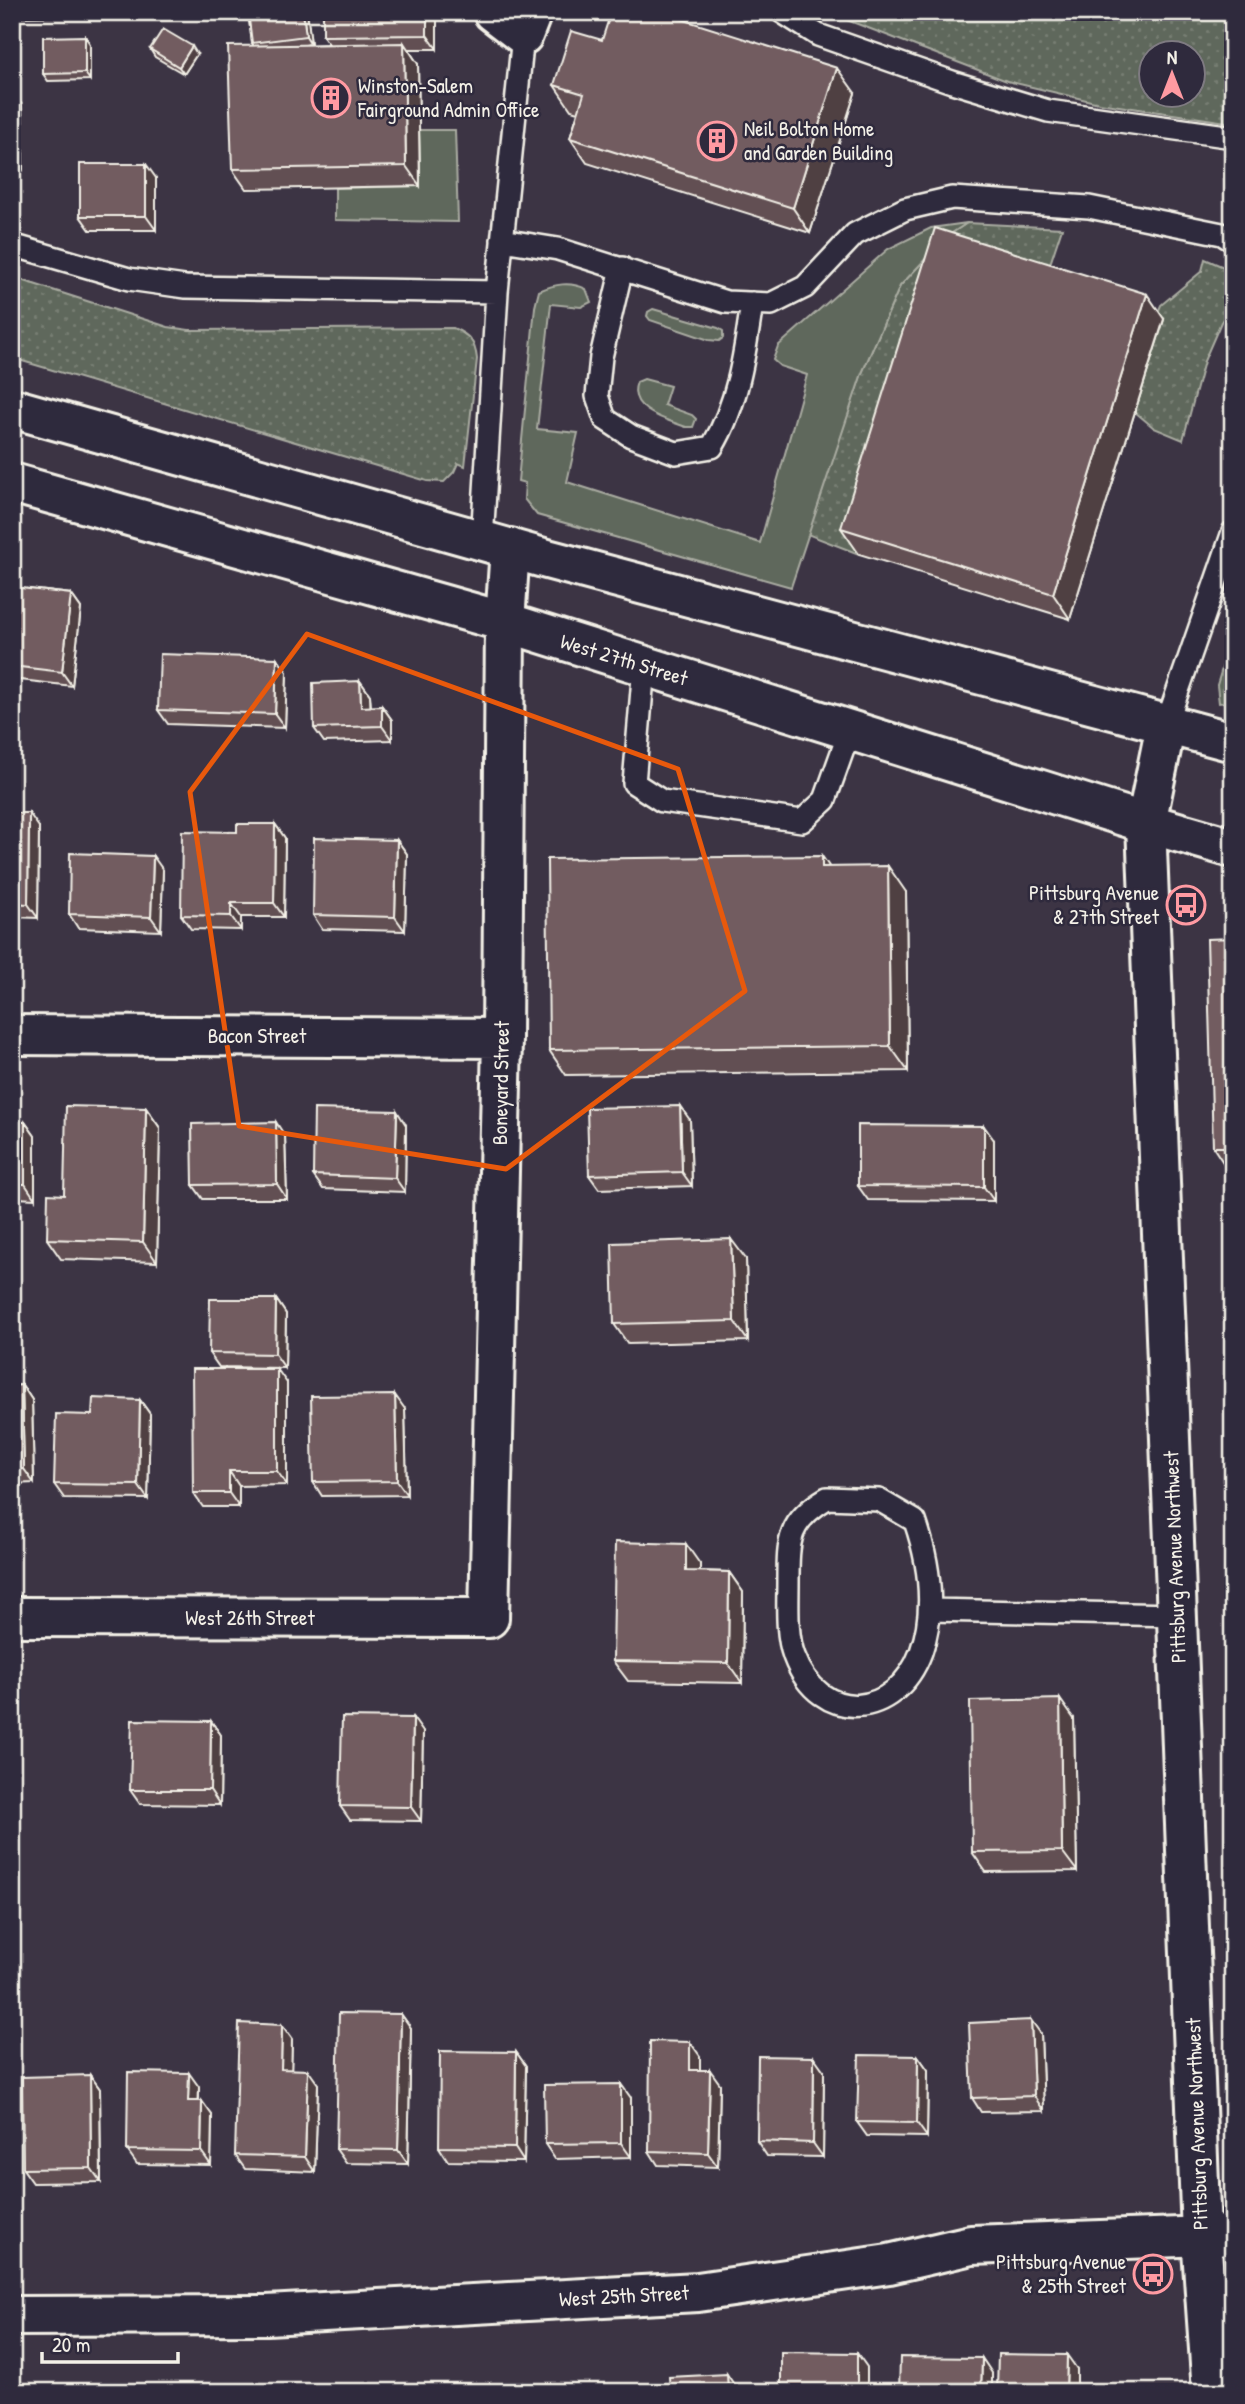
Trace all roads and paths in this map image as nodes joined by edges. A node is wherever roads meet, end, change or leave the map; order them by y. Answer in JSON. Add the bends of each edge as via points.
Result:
{"nodes":[{"id":1,"x":493,"y":12,"type":"edge"},
{"id":2,"x":782,"y":12,"type":"edge"},
{"id":3,"x":528,"y":23,"type":"edge"},
{"id":4,"x":1233,"y":137,"type":"edge"},
{"id":5,"x":502,"y":240,"type":"junction"},
{"id":6,"x":1233,"y":242,"type":"edge"},
{"id":7,"x":12,"y":245,"type":"edge"},
{"id":8,"x":622,"y":268,"type":"junction"},
{"id":9,"x":497,"y":292,"type":"junction"},
{"id":10,"x":752,"y":303,"type":"junction"},
{"id":11,"x":12,"y":408,"type":"edge"},
{"id":12,"x":12,"y":483,"type":"edge"},
{"id":13,"x":1233,"y":532,"type":"edge"},
{"id":14,"x":496,"y":545,"type":"junction"},
{"id":15,"x":505,"y":622,"type":"junction"},
{"id":16,"x":644,"y":666,"type":"junction"},
{"id":17,"x":1166,"y":725,"type":"junction"},
{"id":18,"x":850,"y":730,"type":"junction"},
{"id":19,"x":1233,"y":743,"type":"edge"},
{"id":20,"x":1146,"y":823,"type":"junction"},
{"id":21,"x":1233,"y":848,"type":"edge"},
{"id":22,"x":12,"y":1035,"type":"edge"},
{"id":23,"x":502,"y":1038,"type":"junction"},
{"id":24,"x":930,"y":1610,"type":"junction"},
{"id":25,"x":1178,"y":1615,"type":"junction"},
{"id":26,"x":12,"y":1617,"type":"edge"},
{"id":27,"x":489,"y":1618,"type":"joint"},
{"id":28,"x":1217,"y":2235,"type":"edge"},
{"id":29,"x":12,"y":2316,"type":"edge"},
{"id":30,"x":1212,"y":2392,"type":"edge"}],
"edges":[{"from":1,"to":3,"type":"street"},
{"from":2,"to":4,"type":"lane","via":[[818,35],[1048,111]]},
{"from":3,"to":5,"type":"lane"},
{"from":5,"to":8,"type":"lane","via":[[558,249]]},
{"from":5,"to":9,"type":"lane"},
{"from":6,"to":10,"type":"lane","via":[[1222,234],[1089,207],[952,198],[905,209],[855,234],[805,287],[771,304]]},
{"from":7,"to":9,"type":"lane","via":[[128,279],[185,286]]},
{"from":8,"to":10,"type":"lane","via":[[726,302]]},
{"from":8,"to":10,"type":"lane","via":[[601,357],[597,396],[605,419],[631,436],[676,453],[712,447],[725,426]]},
{"from":9,"to":14,"type":"lane"},
{"from":11,"to":14,"type":"street"},
{"from":12,"to":15,"type":"street","name":"West 27th Street"},
{"from":13,"to":17,"type":"lane"},
{"from":14,"to":15,"type":"street","name":"Boneyard Street"},
{"from":14,"to":17,"type":"street"},
{"from":15,"to":16,"type":"street","name":"West 27th Street"},
{"from":15,"to":23,"type":"street","name":"Boneyard Street"},
{"from":16,"to":18,"type":"street","name":"West 27th Street"},
{"from":16,"to":18,"type":"lane","via":[[634,783],[662,801],[802,821],[825,800]]},
{"from":17,"to":19,"type":"street"},
{"from":17,"to":20,"type":"street","name":"Pittsburg Avenue Northwest"},
{"from":18,"to":20,"type":"street","name":"West 27th Street"},
{"from":20,"to":21,"type":"street","name":"West 27th Street"},
{"from":20,"to":25,"type":"street","name":"Pittsburg Avenue Northwest"},
{"from":22,"to":23,"type":"street","name":"Bacon Street"},
{"from":23,"to":27,"type":"street","name":"Boneyard Street"},
{"from":24,"to":24,"type":"lane","via":[[915,1521],[879,1500],[827,1498],[808,1509],[791,1533],[788,1620],[793,1655],[806,1681],[825,1696],[860,1707],[883,1700],[903,1682],[921,1652]]},
{"from":24,"to":25,"type":"lane"},
{"from":25,"to":28,"type":"street","name":"Pittsburg Avenue Northwest"},
{"from":26,"to":27,"type":"street","name":"West 26th Street"},
{"from":28,"to":29,"type":"street","name":"West 25th Street","via":[[971,2245],[890,2264],[698,2292],[267,2315]]},
{"from":28,"to":30,"type":"street","name":"Pittsburg Avenue Northwest"}]}
